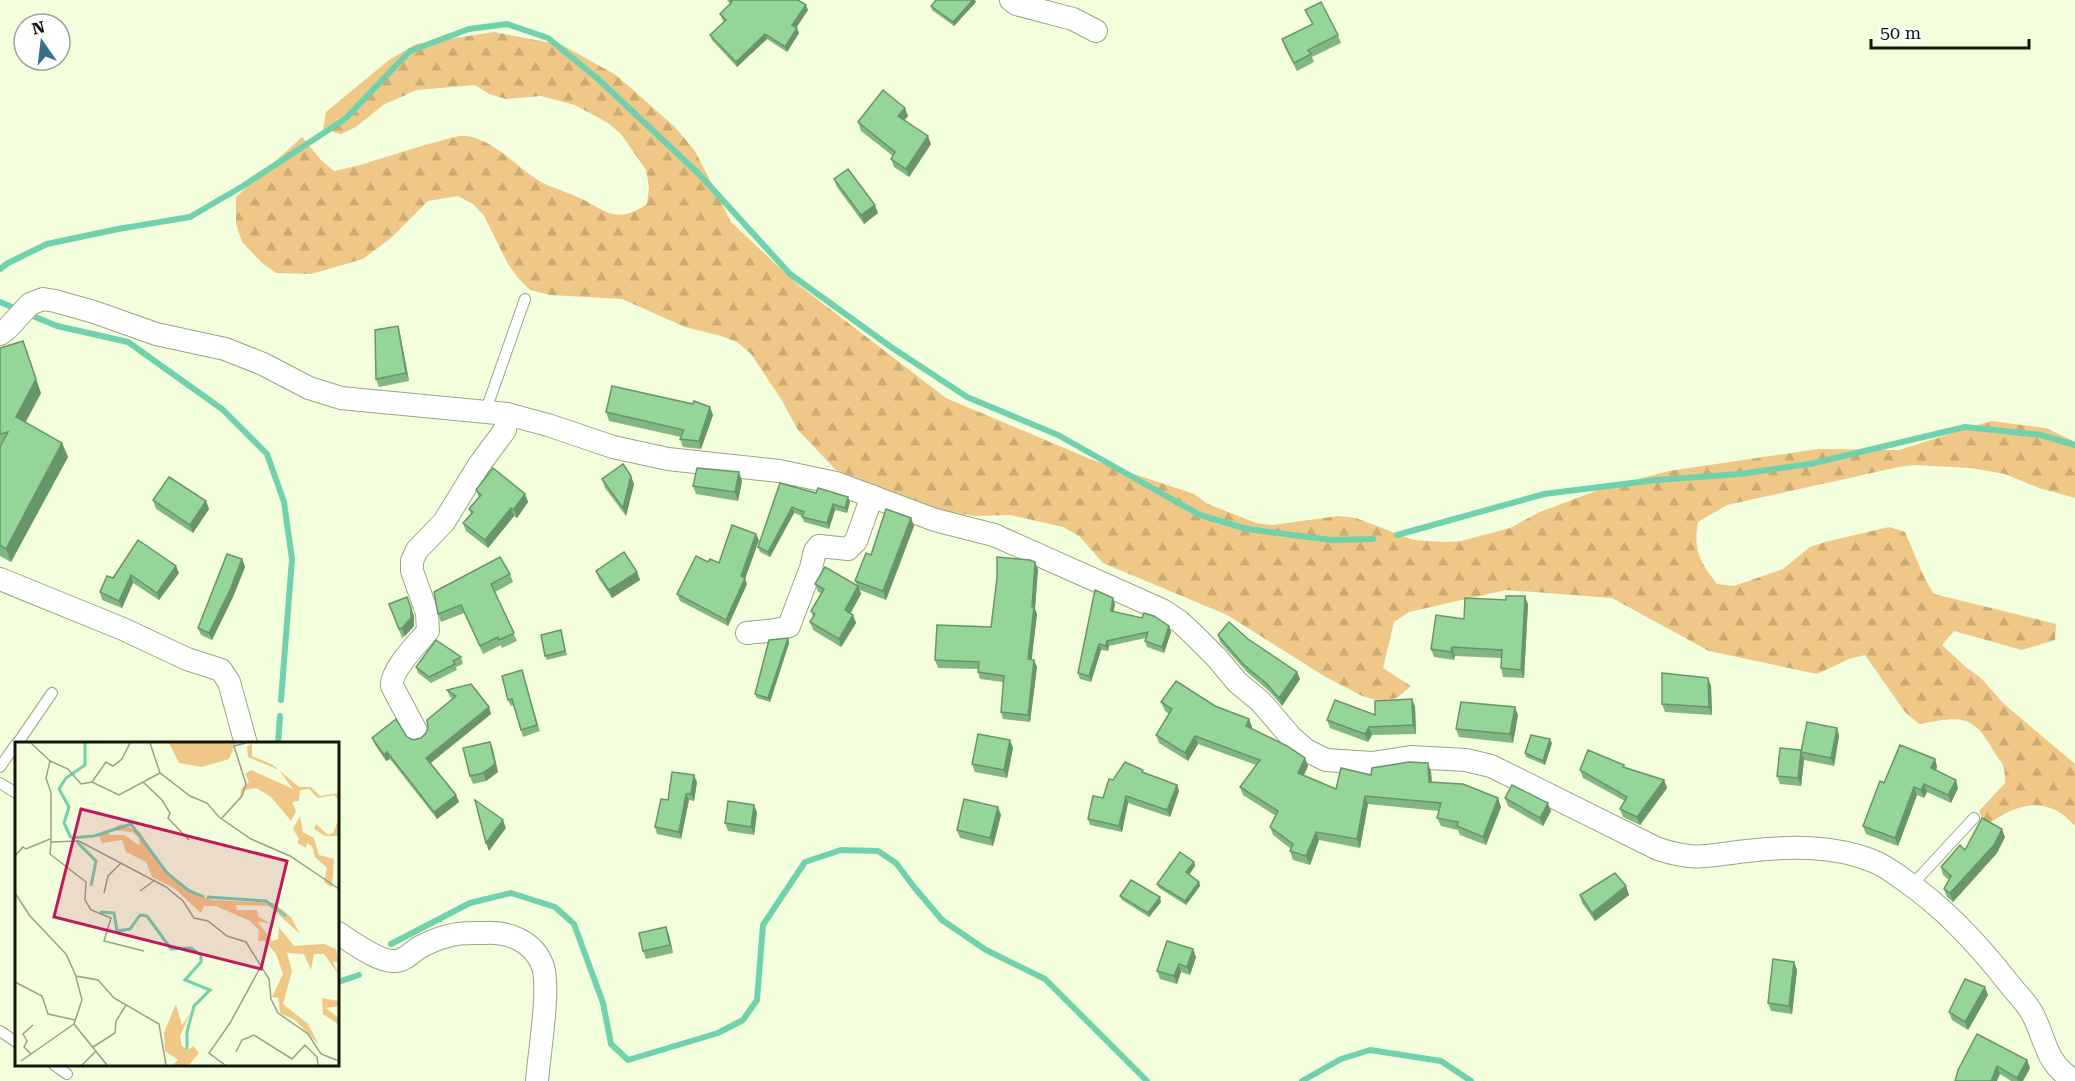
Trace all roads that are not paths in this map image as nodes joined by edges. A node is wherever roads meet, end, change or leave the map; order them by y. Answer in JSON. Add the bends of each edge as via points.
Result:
{"nodes":[{"id":1,"x":1011,"y":0,"type":"edge"},
{"id":2,"x":1096,"y":31,"type":"dead end"},
{"id":3,"x":525,"y":299,"type":"dead end"},
{"id":4,"x":4,"y":331,"type":"edge"},
{"id":5,"x":496,"y":412,"type":"junction"},
{"id":6,"x":872,"y":496,"type":"junction"},
{"id":7,"x":0,"y":579,"type":"edge"},
{"id":8,"x":747,"y":633,"type":"dead end"},
{"id":9,"x":52,"y":693,"type":"dead end"},
{"id":10,"x":417,"y":733,"type":"dead end"},
{"id":11,"x":18,"y":742,"type":"edge"},
{"id":12,"x":245,"y":742,"type":"edge"},
{"id":13,"x":15,"y":747,"type":"edge"},
{"id":14,"x":0,"y":768,"type":"edge"},
{"id":15,"x":0,"y":783,"type":"edge"},
{"id":16,"x":15,"y":792,"type":"edge"},
{"id":17,"x":1974,"y":818,"type":"dead end"},
{"id":18,"x":1912,"y":885,"type":"junction"},
{"id":19,"x":339,"y":934,"type":"edge"},
{"id":20,"x":0,"y":1031,"type":"edge"},
{"id":21,"x":15,"y":1041,"type":"edge"},
{"id":22,"x":55,"y":1066,"type":"edge"},
{"id":23,"x":67,"y":1074,"type":"dead end"},
{"id":24,"x":2066,"y":1079,"type":"edge"},
{"id":25,"x":537,"y":1081,"type":"edge"}],
"edges":[{"from":1,"to":2,"type":"street","via":[[1073,19]]},
{"from":3,"to":5,"type":"lane"},
{"from":4,"to":5,"type":"street","via":[[30,304],[43,299],[156,334],[225,349],[309,388],[341,398]]},
{"from":5,"to":6,"type":"street","via":[[613,447],[668,459],[786,472]]},
{"from":5,"to":10,"type":"street","via":[[505,430],[444,522],[417,550],[412,561],[428,631],[391,680]]},
{"from":6,"to":8,"type":"street","via":[[856,541],[848,549],[819,546],[815,551],[789,626],[777,632]]},
{"from":6,"to":18,"type":"street","via":[[935,520],[994,535],[1162,610],[1193,634],[1291,737],[1326,760],[1466,760],[1491,766],[1658,849],[1681,856],[1696,858],[1782,848],[1834,850],[1876,862]]},
{"from":7,"to":12,"type":"street","via":[[220,670],[229,682]]},
{"from":9,"to":11,"type":"lane"},
{"from":13,"to":14,"type":"lane"},
{"from":15,"to":16,"type":"lane"},
{"from":17,"to":18,"type":"lane"},
{"from":18,"to":24,"type":"street","via":[[1987,955],[2032,1012],[2050,1060]]},
{"from":19,"to":25,"type":"street","via":[[392,962],[450,935],[490,932],[518,938],[537,953],[544,969],[545,1002]]},
{"from":20,"to":21,"type":"lane"},
{"from":22,"to":23,"type":"lane"}]}
